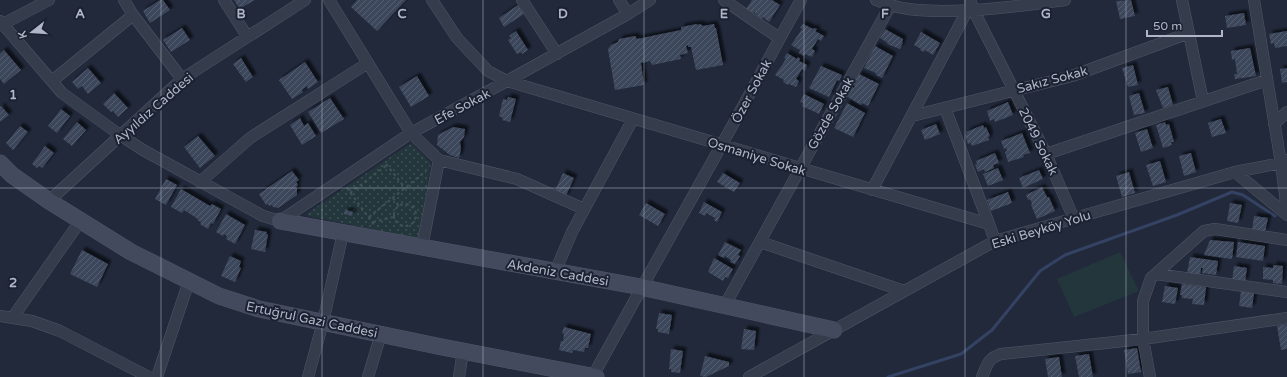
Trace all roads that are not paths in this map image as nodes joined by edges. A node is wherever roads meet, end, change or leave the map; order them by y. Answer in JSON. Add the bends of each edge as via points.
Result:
{"nodes":[{"id":1,"x":49,"y":0,"type":"edge"},
{"id":2,"x":124,"y":0,"type":"edge"},
{"id":3,"x":224,"y":0,"type":"edge"},
{"id":4,"x":305,"y":0,"type":"edge"},
{"id":5,"x":329,"y":0,"type":"edge"},
{"id":6,"x":432,"y":0,"type":"edge"},
{"id":7,"x":522,"y":0,"type":"edge"},
{"id":8,"x":619,"y":0,"type":"edge"},
{"id":9,"x":650,"y":0,"type":"edge"},
{"id":10,"x":724,"y":0,"type":"edge"},
{"id":11,"x":801,"y":0,"type":"edge"},
{"id":12,"x":876,"y":0,"type":"edge"},
{"id":13,"x":1065,"y":0,"type":"edge"},
{"id":14,"x":1182,"y":0,"type":"edge"},
{"id":15,"x":1254,"y":0,"type":"edge"},
{"id":16,"x":889,"y":3,"type":"edge"},
{"id":17,"x":970,"y":7,"type":"edge"},
{"id":18,"x":628,"y":14,"type":"junction"},
{"id":19,"x":133,"y":15,"type":"junction"},
{"id":20,"x":2,"y":23,"type":"edge"},
{"id":21,"x":1189,"y":33,"type":"junction"},
{"id":22,"x":247,"y":36,"type":"junction"},
{"id":23,"x":779,"y":38,"type":"junction"},
{"id":24,"x":557,"y":54,"type":"junction"},
{"id":25,"x":368,"y":63,"type":"junction"},
{"id":26,"x":182,"y":80,"type":"junction"},
{"id":27,"x":1267,"y":80,"type":"junction"},
{"id":28,"x":52,"y":81,"type":"junction"},
{"id":29,"x":507,"y":81,"type":"junction"},
{"id":30,"x":1014,"y":90,"type":"junction"},
{"id":31,"x":1203,"y":101,"type":"junction"},
{"id":32,"x":945,"y":108,"type":"junction"},
{"id":33,"x":1287,"y":112,"type":"edge"},
{"id":34,"x":912,"y":116,"type":"junction"},
{"id":35,"x":633,"y":119,"type":"junction"},
{"id":36,"x":1274,"y":124,"type":"junction"},
{"id":37,"x":411,"y":133,"type":"junction"},
{"id":38,"x":120,"y":135,"type":"junction"},
{"id":39,"x":722,"y":145,"type":"junction"},
{"id":40,"x":1046,"y":154,"type":"junction"},
{"id":41,"x":439,"y":160,"type":"junction"},
{"id":42,"x":1284,"y":162,"type":"edge"},
{"id":43,"x":0,"y":163,"type":"edge"},
{"id":44,"x":800,"y":169,"type":"junction"},
{"id":45,"x":1236,"y":172,"type":"junction"},
{"id":46,"x":200,"y":182,"type":"junction"},
{"id":47,"x":872,"y":190,"type":"junction"},
{"id":48,"x":50,"y":201,"type":"junction"},
{"id":49,"x":584,"y":209,"type":"junction"},
{"id":50,"x":1287,"y":211,"type":"edge"},
{"id":51,"x":1287,"y":215,"type":"edge"},
{"id":52,"x":1074,"y":219,"type":"junction"},
{"id":53,"x":80,"y":220,"type":"junction"},
{"id":54,"x":280,"y":221,"type":"junction"},
{"id":55,"x":989,"y":224,"type":"junction"},
{"id":56,"x":343,"y":233,"type":"junction"},
{"id":57,"x":1287,"y":240,"type":"edge"},
{"id":58,"x":995,"y":241,"type":"junction"},
{"id":59,"x":760,"y":242,"type":"junction"},
{"id":60,"x":422,"y":247,"type":"junction"},
{"id":61,"x":555,"y":272,"type":"junction"},
{"id":62,"x":1156,"y":274,"type":"junction"},
{"id":63,"x":189,"y":281,"type":"junction"},
{"id":64,"x":641,"y":287,"type":"junction"},
{"id":65,"x":904,"y":291,"type":"junction"},
{"id":66,"x":1287,"y":292,"type":"edge"},
{"id":67,"x":725,"y":305,"type":"junction"},
{"id":68,"x":0,"y":316,"type":"edge"},
{"id":69,"x":13,"y":317,"type":"junction"},
{"id":70,"x":1287,"y":318,"type":"edge"},
{"id":71,"x":323,"y":322,"type":"junction"},
{"id":72,"x":834,"y":330,"type":"junction"},
{"id":73,"x":381,"y":334,"type":"junction"},
{"id":74,"x":1143,"y":338,"type":"junction"},
{"id":75,"x":463,"y":351,"type":"junction"},
{"id":76,"x":149,"y":377,"type":"edge"},
{"id":77,"x":157,"y":377,"type":"edge"},
{"id":78,"x":308,"y":377,"type":"edge"},
{"id":79,"x":368,"y":377,"type":"edge"},
{"id":80,"x":459,"y":377,"type":"edge"},
{"id":81,"x":594,"y":377,"type":"edge"},
{"id":82,"x":749,"y":377,"type":"edge"},
{"id":83,"x":982,"y":377,"type":"edge"},
{"id":84,"x":1150,"y":377,"type":"edge"}],
"edges":[{"from":1,"to":20,"type":"street"},
{"from":2,"to":19,"type":"street"},
{"from":3,"to":22,"type":"street"},
{"from":4,"to":22,"type":"street","name":"Ayyıldız Caddesi"},
{"from":5,"to":25,"type":"street"},
{"from":6,"to":29,"type":"street","name":"Osmaniye Sokak","via":[[457,38],[488,71]]},
{"from":7,"to":24,"type":"street"},
{"from":8,"to":18,"type":"street"},
{"from":9,"to":18,"type":"street","name":"Efe Sokak"},
{"from":10,"to":23,"type":"street"},
{"from":11,"to":23,"type":"street","name":"Özer Sokak"},
{"from":12,"to":16,"type":"street"},
{"from":13,"to":17,"type":"street"},
{"from":14,"to":21,"type":"street"},
{"from":15,"to":27,"type":"street"},
{"from":16,"to":17,"type":"street","via":[[913,11]]},
{"from":16,"to":44,"type":"street","name":"Gözde Sokak"},
{"from":17,"to":30,"type":"street","name":"2049 Sokak"},
{"from":17,"to":34,"type":"street"},
{"from":18,"to":24,"type":"street","name":"Efe Sokak"},
{"from":19,"to":26,"type":"street"},
{"from":19,"to":28,"type":"street"},
{"from":20,"to":28,"type":"street"},
{"from":21,"to":30,"type":"street","name":"Sakız Sokak","via":[[1072,76]]},
{"from":21,"to":31,"type":"street"},
{"from":22,"to":26,"type":"street","name":"Ayyıldız Caddesi"},
{"from":23,"to":39,"type":"street","name":"Özer Sokak"},
{"from":24,"to":29,"type":"street","name":"Efe Sokak"},
{"from":25,"to":37,"type":"street"},
{"from":25,"to":46,"type":"street","via":[[250,138]]},
{"from":26,"to":38,"type":"street","name":"Ayyıldız Caddesi"},
{"from":27,"to":31,"type":"street"},
{"from":27,"to":36,"type":"street"},
{"from":28,"to":38,"type":"street","via":[[62,93]]},
{"from":29,"to":35,"type":"street","name":"Osmaniye Sokak"},
{"from":29,"to":37,"type":"street","name":"Efe Sokak"},
{"from":30,"to":32,"type":"street","name":"Sakız Sokak"},
{"from":30,"to":40,"type":"street","name":"2049 Sokak"},
{"from":31,"to":40,"type":"street"},
{"from":32,"to":34,"type":"street","name":"Sakız Sokak"},
{"from":32,"to":55,"type":"street"},
{"from":33,"to":36,"type":"street"},
{"from":34,"to":47,"type":"street"},
{"from":35,"to":39,"type":"street","name":"Osmaniye Sokak"},
{"from":35,"to":49,"type":"street"},
{"from":36,"to":42,"type":"street"},
{"from":37,"to":41,"type":"street"},
{"from":37,"to":54,"type":"street","name":"Efe Sokak"},
{"from":38,"to":46,"type":"street"},
{"from":38,"to":48,"type":"street","name":"Ayyıldız Caddesi"},
{"from":39,"to":44,"type":"street","name":"Osmaniye Sokak"},
{"from":39,"to":64,"type":"street","name":"Özer Sokak"},
{"from":40,"to":52,"type":"street","name":"2049 Sokak"},
{"from":41,"to":49,"type":"street","via":[[517,179]]},
{"from":41,"to":60,"type":"street"},
{"from":42,"to":45,"type":"street","name":"Eski Beyköy Yolu"},
{"from":42,"to":50,"type":"street"},
{"from":43,"to":48,"type":"main road","name":"Ertuğrul Gazi Caddesi","via":[[12,175]]},
{"from":44,"to":47,"type":"street","name":"Osmaniye Sokak"},
{"from":44,"to":59,"type":"street","name":"Gözde Sokak"},
{"from":45,"to":51,"type":"street"},
{"from":45,"to":52,"type":"street","name":"Eski Beyköy Yolu"},
{"from":46,"to":54,"type":"street","via":[[263,216]]},
{"from":47,"to":55,"type":"street","name":"Osmaniye Sokak"},
{"from":48,"to":53,"type":"main road","name":"Ertuğrul Gazi Caddesi"},
{"from":49,"to":61,"type":"street","via":[[566,243]]},
{"from":52,"to":58,"type":"street","name":"Eski Beyköy Yolu"},
{"from":53,"to":63,"type":"main road","name":"Ertuğrul Gazi Caddesi","via":[[131,252]]},
{"from":53,"to":69,"type":"street"},
{"from":54,"to":56,"type":"main road","name":"Akdeniz Caddesi"},
{"from":55,"to":58,"type":"street"},
{"from":56,"to":60,"type":"main road","name":"Akdeniz Caddesi"},
{"from":56,"to":71,"type":"street"},
{"from":57,"to":62,"type":"street","via":[[1214,229],[1204,232]]},
{"from":58,"to":65,"type":"street","name":"Eski Beyköy Yolu"},
{"from":59,"to":65,"type":"street"},
{"from":59,"to":67,"type":"street","name":"Gözde Sokak"},
{"from":60,"to":61,"type":"main road","name":"Akdeniz Caddesi"},
{"from":61,"to":64,"type":"main road","name":"Akdeniz Caddesi"},
{"from":62,"to":66,"type":"street"},
{"from":62,"to":74,"type":"street","via":[[1151,278],[1143,301]]},
{"from":63,"to":71,"type":"main road","name":"Ertuğrul Gazi Caddesi","via":[[219,296],[259,309]]},
{"from":63,"to":77,"type":"street"},
{"from":64,"to":67,"type":"main road","name":"Akdeniz Caddesi"},
{"from":64,"to":81,"type":"street","name":"Özer Sokak"},
{"from":65,"to":72,"type":"street","name":"Eski Beyköy Yolu"},
{"from":67,"to":72,"type":"main road","name":"Akdeniz Caddesi"},
{"from":68,"to":69,"type":"street"},
{"from":69,"to":76,"type":"street","via":[[32,320],[60,331]]},
{"from":70,"to":74,"type":"street"},
{"from":71,"to":73,"type":"main road","name":"Ertuğrul Gazi Caddesi"},
{"from":71,"to":78,"type":"street"},
{"from":72,"to":82,"type":"street","name":"Eski Beyköy Yolu"},
{"from":73,"to":75,"type":"main road","name":"Ertuğrul Gazi Caddesi"},
{"from":73,"to":79,"type":"street"},
{"from":74,"to":83,"type":"street","via":[[992,356]]},
{"from":74,"to":84,"type":"street"},
{"from":75,"to":80,"type":"street"},
{"from":75,"to":81,"type":"main road","name":"Ertuğrul Gazi Caddesi"}]}
